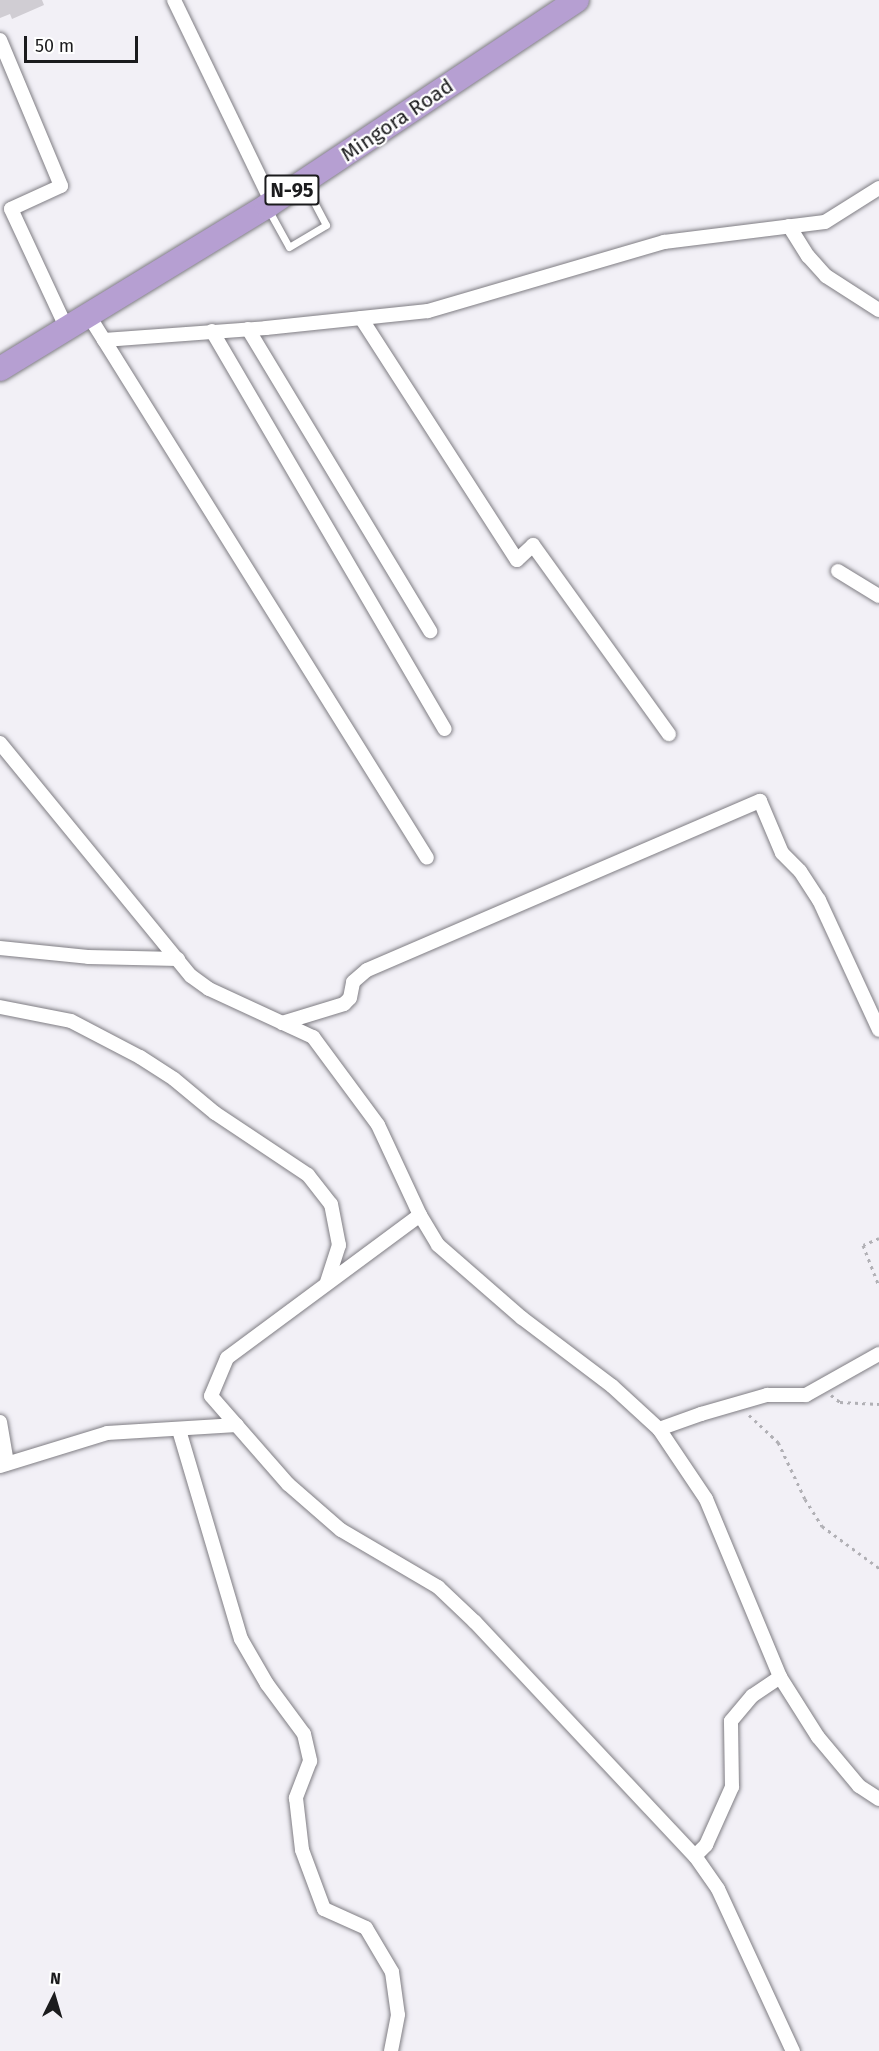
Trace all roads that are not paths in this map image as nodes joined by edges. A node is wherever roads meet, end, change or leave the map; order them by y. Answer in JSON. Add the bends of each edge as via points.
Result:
{"nodes":[{"id":1,"x":174,"y":0,"type":"edge"},
{"id":2,"x":567,"y":3,"type":"edge"},
{"id":3,"x":0,"y":40,"type":"edge"},
{"id":4,"x":303,"y":183,"type":"junction"},
{"id":5,"x":879,"y":188,"type":"edge"},
{"id":6,"x":269,"y":205,"type":"junction"},
{"id":7,"x":789,"y":226,"type":"junction"},
{"id":8,"x":879,"y":310,"type":"edge"},
{"id":9,"x":89,"y":316,"type":"junction"},
{"id":10,"x":361,"y":318,"type":"junction"},
{"id":11,"x":67,"y":329,"type":"junction"},
{"id":12,"x":248,"y":329,"type":"junction"},
{"id":13,"x":212,"y":331,"type":"junction"},
{"id":14,"x":104,"y":340,"type":"junction"},
{"id":15,"x":0,"y":369,"type":"edge"},
{"id":16,"x":838,"y":571,"type":"dead end"},
{"id":17,"x":876,"y":589,"type":"edge"},
{"id":18,"x":430,"y":631,"type":"dead end"},
{"id":19,"x":446,"y":729,"type":"dead end"},
{"id":20,"x":669,"y":734,"type":"dead end"},
{"id":21,"x":0,"y":743,"type":"edge"},
{"id":22,"x":427,"y":858,"type":"dead end"},
{"id":23,"x":0,"y":948,"type":"edge"},
{"id":24,"x":178,"y":959,"type":"junction"},
{"id":25,"x":0,"y":1007,"type":"edge"},
{"id":26,"x":282,"y":1023,"type":"junction"},
{"id":27,"x":879,"y":1030,"type":"edge"},
{"id":28,"x":420,"y":1215,"type":"junction"},
{"id":29,"x":327,"y":1282,"type":"junction"},
{"id":30,"x":879,"y":1354,"type":"edge"},
{"id":31,"x":0,"y":1422,"type":"edge"},
{"id":32,"x":237,"y":1425,"type":"junction"},
{"id":33,"x":659,"y":1429,"type":"junction"},
{"id":34,"x":179,"y":1430,"type":"junction"},
{"id":35,"x":4,"y":1465,"type":"edge"},
{"id":36,"x":780,"y":1677,"type":"junction"},
{"id":37,"x":879,"y":1799,"type":"edge"},
{"id":38,"x":695,"y":1856,"type":"junction"},
{"id":39,"x":391,"y":2051,"type":"edge"},
{"id":40,"x":793,"y":2051,"type":"edge"}],
"edges":[{"from":1,"to":6,"type":"street"},
{"from":2,"to":4,"type":"highway","name":"Mingora Road","number":"N-95"},
{"from":3,"to":11,"type":"street","via":[[61,186],[11,208]]},
{"from":4,"to":6,"type":"highway","name":"Mingora Road","number":"N-95"},
{"from":4,"to":6,"type":"lane","via":[[326,225],[289,247]]},
{"from":5,"to":7,"type":"street","via":[[825,222]]},
{"from":6,"to":9,"type":"highway","name":"Mingora Road","number":"N-95"},
{"from":7,"to":8,"type":"street","via":[[826,276]]},
{"from":7,"to":10,"type":"street","via":[[664,242],[428,311]]},
{"from":9,"to":11,"type":"highway","name":"Mingora Road","number":"N-95"},
{"from":9,"to":14,"type":"street"},
{"from":10,"to":12,"type":"street"},
{"from":10,"to":20,"type":"street","via":[[518,560],[533,545]]},
{"from":11,"to":15,"type":"highway","name":"Mingora Road","number":"N-95"},
{"from":12,"to":13,"type":"street"},
{"from":12,"to":18,"type":"street"},
{"from":13,"to":14,"type":"street"},
{"from":13,"to":19,"type":"street"},
{"from":14,"to":22,"type":"street"},
{"from":16,"to":17,"type":"street"},
{"from":21,"to":24,"type":"street"},
{"from":23,"to":24,"type":"street","via":[[88,957]]},
{"from":24,"to":26,"type":"street","via":[[191,976],[209,989]]},
{"from":25,"to":29,"type":"street","via":[[71,1021],[140,1057],[308,1175],[331,1204],[339,1245]]},
{"from":26,"to":27,"type":"street","via":[[344,1004],[350,998],[353,982],[368,970],[760,801],[782,853],[800,871],[819,900]]},
{"from":26,"to":28,"type":"street","via":[[313,1037],[378,1125]]},
{"from":28,"to":29,"type":"street"},
{"from":28,"to":33,"type":"street","via":[[438,1245]]},
{"from":29,"to":32,"type":"street","via":[[227,1358],[211,1396]]},
{"from":30,"to":33,"type":"street","via":[[806,1395],[767,1395]]},
{"from":31,"to":35,"type":"street"},
{"from":32,"to":34,"type":"street"},
{"from":32,"to":38,"type":"street","via":[[288,1484],[341,1530],[438,1587]]},
{"from":33,"to":36,"type":"street","via":[[706,1499]]},
{"from":34,"to":35,"type":"street","via":[[107,1433]]},
{"from":34,"to":39,"type":"street","via":[[241,1640],[304,1734],[310,1761],[296,1798],[302,1850],[324,1909],[366,1928],[392,1972],[398,2015]]},
{"from":36,"to":37,"type":"street","via":[[818,1737],[859,1786]]},
{"from":36,"to":38,"type":"street","via":[[752,1696],[731,1721],[732,1787],[706,1845]]},
{"from":38,"to":40,"type":"street","via":[[718,1889]]}]}
